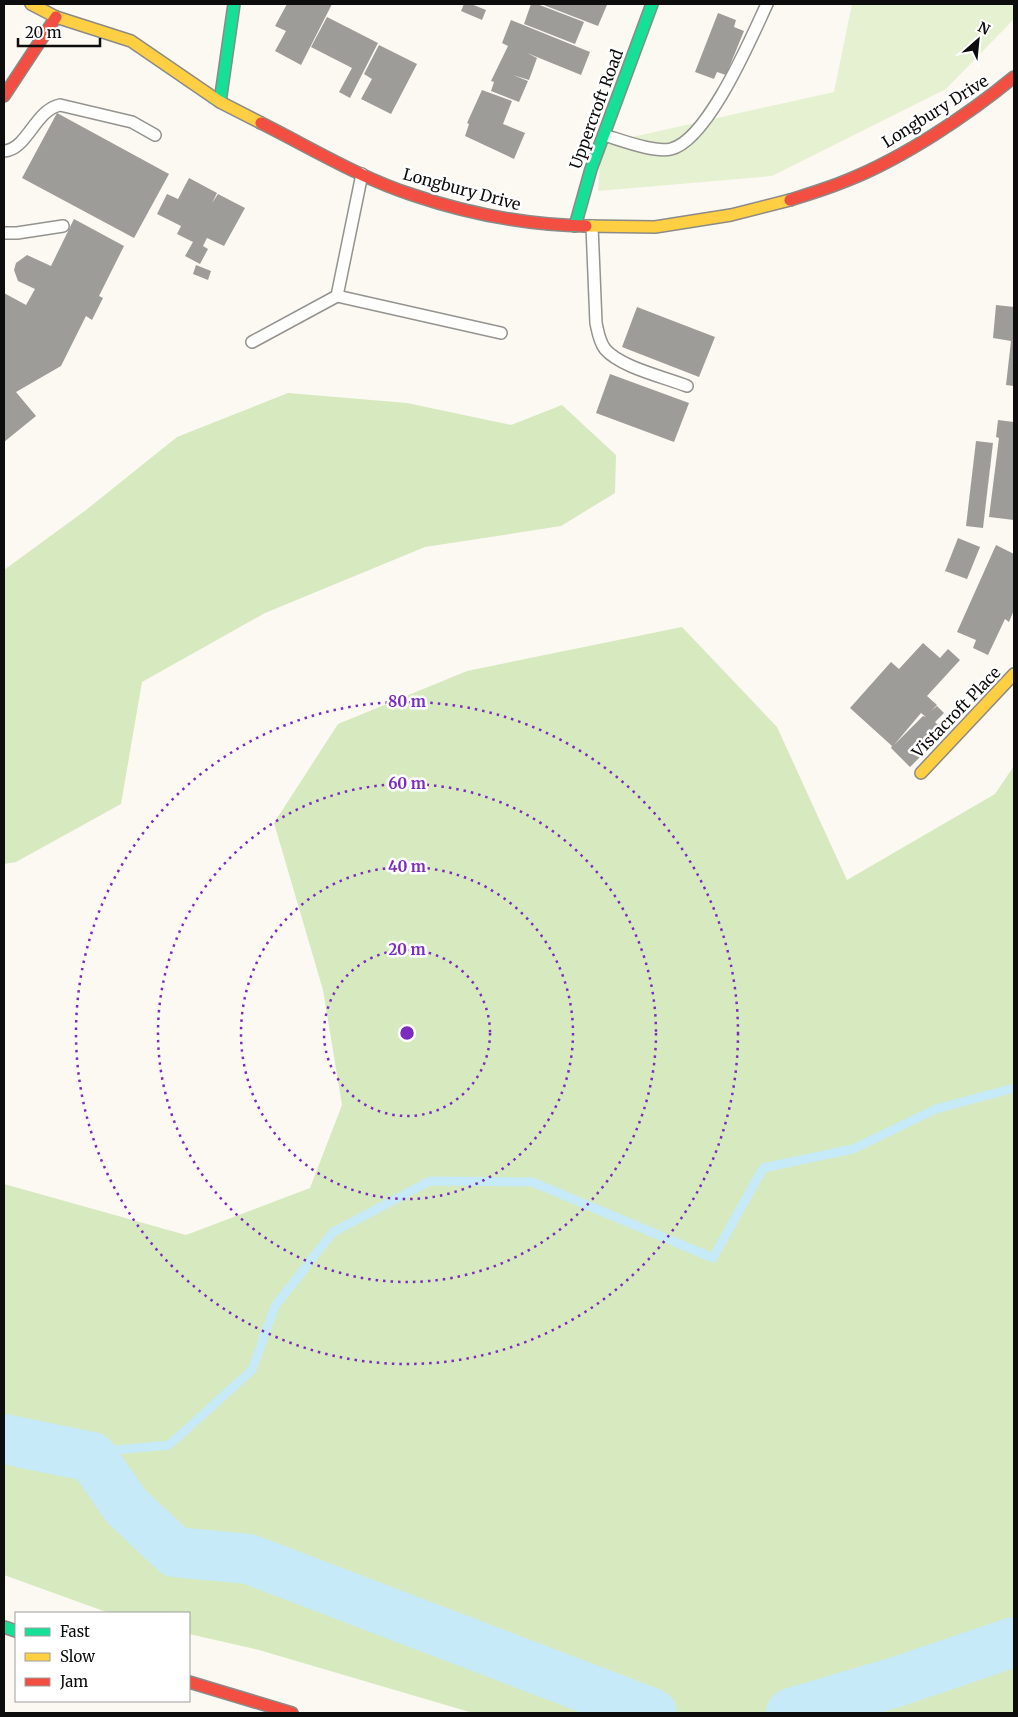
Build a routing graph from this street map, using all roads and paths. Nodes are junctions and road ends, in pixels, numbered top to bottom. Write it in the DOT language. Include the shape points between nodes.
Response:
graph roads {
  1 [pos="31,4"];
  2 [pos="234,4"];
  3 [pos="652,4"];
  4 [pos="767,4"];
  5 [pos="56,17"];
  6 [pos="1014,77"];
  7 [pos="5,91"];
  8 [pos="220,102"];
  9 [pos="155,135"];
  10 [pos="604,135"];
  11 [pos="4,151"];
  12 [pos="362,174"];
  13 [pos="63,226"];
  14 [pos="575,226"];
  15 [pos="592,226"];
  16 [pos="4,232"];
  17 [pos="337,296"];
  18 [pos="501,333"];
  19 [pos="252,342"];
  20 [pos="687,386"];
  21 [pos="1014,674"];
  22 [pos="921,773"];
  23 [pos="190,1682"];
  24 [pos="292,1713"];
  1 -- 5 [label="street, Longbury Drive"];
  2 -- 8 [label="street"];
  3 -- 10 [label="street, Uppercroft Road"];
  4 -- 10 [label="lane" via="709,115 683,144 670,150 649,148"];
  5 -- 7 [label="street"];
  5 -- 8 [label="street, Longbury Drive" via="131,41"];
  6 -- 15 [label="street, Longbury Drive" via="920,143 849,180 785,202 731,215 655,227"];
  8 -- 12 [label="street, Longbury Drive"];
  9 -- 11 [label="lane" via="132,122 60,105 52,106 17,145"];
  10 -- 14 [label="street, Uppercroft Road"];
  12 -- 14 [label="street, Longbury Drive" via="413,195 515,222"];
  12 -- 17 [label="lane"];
  13 -- 16 [label="lane"];
  14 -- 15 [label="street, Longbury Drive"];
  15 -- 20 [label="lane" via="596,323 604,348 623,361"];
  17 -- 18 [label="lane"];
  17 -- 19 [label="lane"];
  21 -- 22 [label="street, Vistacroft Place"];
  23 -- 24 [label="street"];
}
